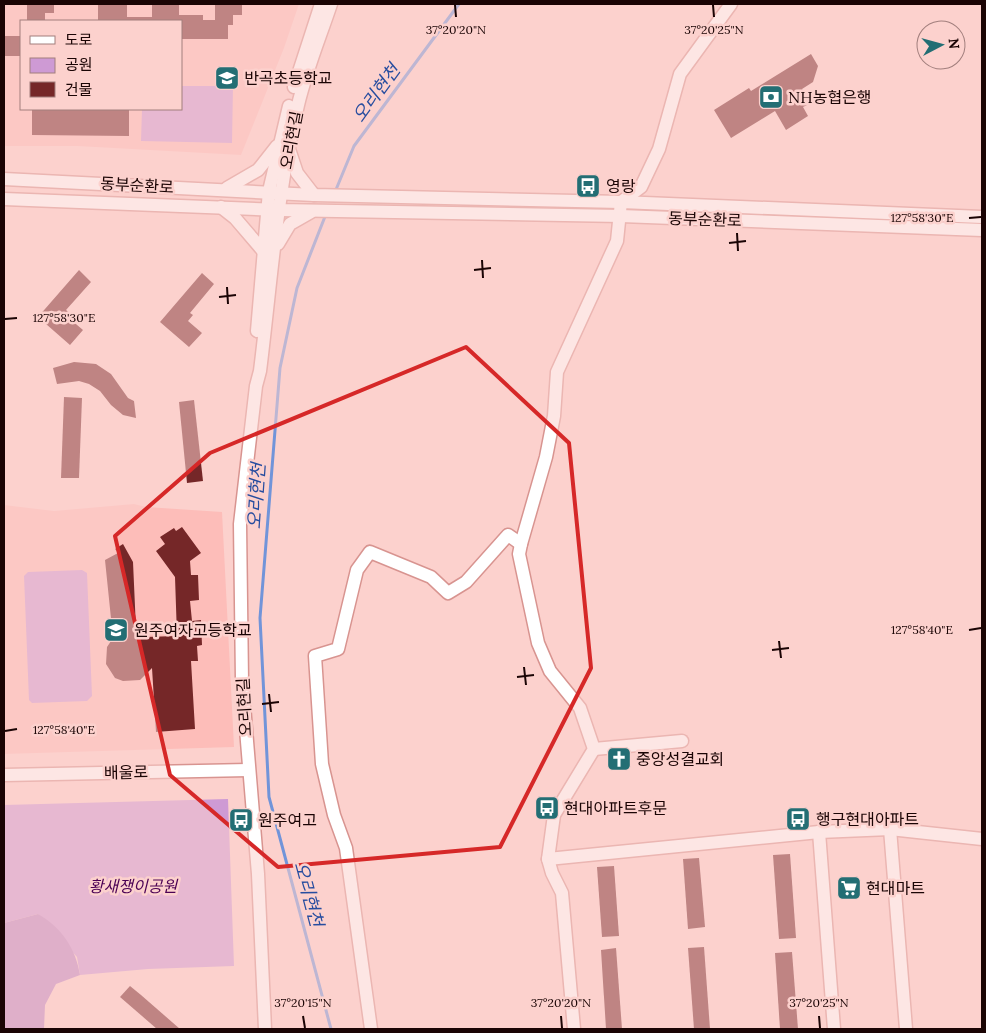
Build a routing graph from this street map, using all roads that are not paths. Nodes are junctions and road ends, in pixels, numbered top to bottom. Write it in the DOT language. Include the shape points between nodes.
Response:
graph roads {
  1 [pos="321,4"];
  2 [pos="331,4"];
  3 [pos="731,4"];
  4 [pos="285,144"];
  5 [pos="4,179"];
  6 [pos="222,190"];
  7 [pos="275,192"];
  8 [pos="314,195"];
  9 [pos="4,199"];
  10 [pos="622,202"];
  11 [pos="221,208"];
  12 [pos="273,210"];
  13 [pos="313,211"];
  14 [pos="621,216"];
  15 [pos="982,217"];
  16 [pos="982,230"];
  17 [pos="270,250"];
  18 [pos="521,544"];
  19 [pos="682,741"];
  20 [pos="594,749"];
  21 [pos="248,770"];
  22 [pos="4,775"];
  23 [pos="890,829"];
  24 [pos="820,832"];
  25 [pos="982,839"];
  26 [pos="548,858"];
  27 [pos="265,1029"];
  28 [pos="372,1029"];
  29 [pos="574,1029"];
  30 [pos="834,1029"];
  31 [pos="906,1029"];
  1 -- 4 [label="street, 오리현길" via="291,98"];
  2 -- 4 [label="street, 오리현길"];
  3 -- 10 [label="street" via="680,74 658,149 641,187"];
  4 -- 6 [label="street" via="258,170 238,184"];
  4 -- 7 [label="street, 오리현길"];
  4 -- 8 [label="street" via="292,163"];
  5 -- 6 [label="street, 동부순환로"];
  6 -- 7 [label="street, 동부순환로"];
  7 -- 8 [label="street, 동부순환로"];
  7 -- 12 [label="street, 오리현길"];
  8 -- 10 [label="street, 동부순환로"];
  9 -- 11 [label="street, 동부순환로"];
  10 -- 14 [label="street"];
  10 -- 15 [label="street, 동부순환로"];
  11 -- 12 [label="street, 동부순환로"];
  11 -- 17 [label="street"];
  12 -- 13 [label="street, 동부순환로"];
  12 -- 17 [label="street, 오리현길"];
  13 -- 14 [label="street, 동부순환로"];
  13 -- 17 [label="street" via="290,224"];
  14 -- 16 [label="street, 동부순환로"];
  14 -- 18 [label="street" via="617,241 557,372 554,416 546,457"];
  17 -- 21 [label="street, 오리현길" via="254,372 256,386 240,524 242,681"];
  18 -- 20 [label="street" via="519,554 538,643 550,671 580,708"];
  18 -- 28 [label="street" via="508,535 466,582 448,593 431,577 370,552 357,570 338,649 315,656 322,764 346,848"];
  19 -- 20 [label="street"];
  20 -- 26 [label="street" via="554,815"];
  21 -- 22 [label="street, 배울로"];
  21 -- 27 [label="street, 오리현길" via="258,874"];
  23 -- 24 [label="street"];
  23 -- 25 [label="street"];
  23 -- 31 [label="street"];
  24 -- 26 [label="street"];
  24 -- 30 [label="street"];
  26 -- 29 [label="street" via="562,892"];
}
